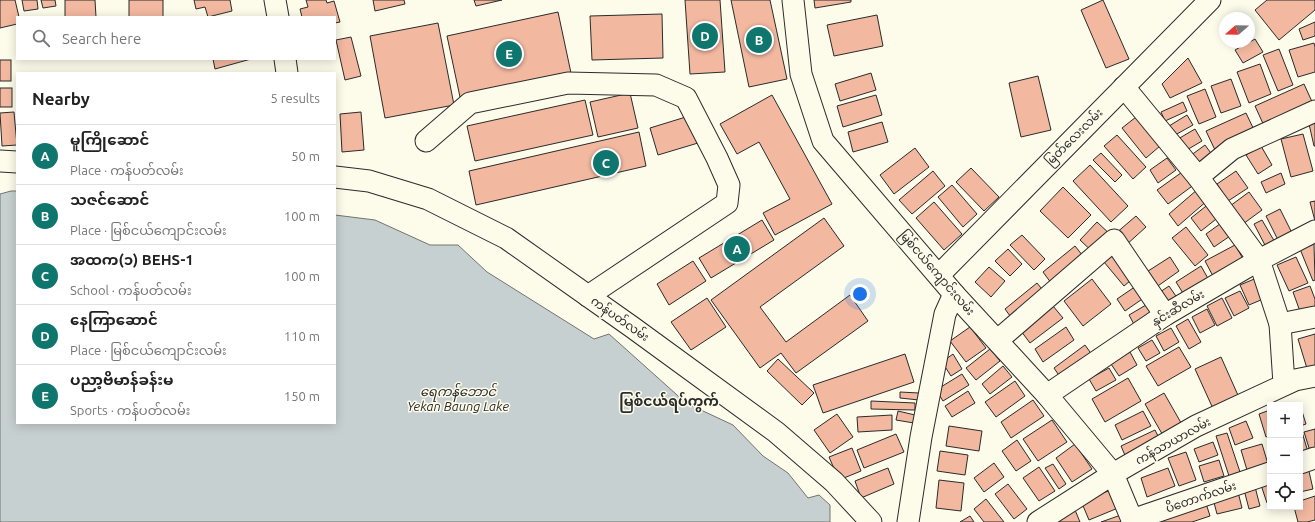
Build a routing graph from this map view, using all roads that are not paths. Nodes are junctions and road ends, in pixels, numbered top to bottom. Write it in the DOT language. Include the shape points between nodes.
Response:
graph roads {
  1 [pos="275,0"];
  2 [pos="793,0"];
  3 [pos="1210,0"];
  4 [pos="278,16"];
  5 [pos="285,60"];
  6 [pos="287,72"];
  7 [pos="1124,87"];
  8 [pos="1315,111"];
  9 [pos="426,141"];
  10 [pos="0,161"];
  11 [pos="16,162"];
  12 [pos="1198,176"];
  13 [pos="336,177"];
  14 [pos="1315,231"];
  15 [pos="1259,260"];
  16 [pos="939,275"];
  17 [pos="954,294"];
  18 [pos="588,296"];
  19 [pos="1166,316"];
  20 [pos="1315,317"];
  21 [pos="1280,324"];
  22 [pos="998,340"];
  23 [pos="1315,376"];
  24 [pos="1284,384"];
  25 [pos="1047,395"];
  26 [pos="1315,458"];
  27 [pos="1303,462"];
  28 [pos="1113,474"];
  29 [pos="1267,474"];
  30 [pos="1133,521"];
  31 [pos="871,522"];
  32 [pos="908,522"];
  33 [pos="1038,522"];
  1 -- 4 [label="street"];
  2 -- 16 [label="street, မြစ်ငယ်ကျောင်းလမ်း" via="801,74 823,141"];
  3 -- 7 [label="street, မြတ်လေးလမ်း"];
  5 -- 6 [label="street"];
  7 -- 12 [label="street"];
  7 -- 16 [label="street, မြတ်လေးလမ်း"];
  8 -- 12 [label="street" via="1232,149"];
  9 -- 18 [label="street" via="470,103 568,83 656,85 686,98 729,185 727,203"];
  10 -- 11 [label="street"];
  12 -- 15 [label="street"];
  13 -- 18 [label="street, ကန်ပတ်လမ်း" via="369,181 428,199 506,238"];
  14 -- 15 [label="street, နှင်းဆီလမ်း"];
  15 -- 19 [label="street, နှင်းဆီလမ်း"];
  15 -- 21 [label="street"];
  16 -- 17 [label="street, မြစ်ငယ်ကျောင်းလမ်း"];
  17 -- 22 [label="street, မြစ်ငယ်ကျောင်းလမ်း"];
  17 -- 32 [label="street" via="945,314"];
  18 -- 31 [label="street, ကန်ပတ်လမ်း" via="776,432 834,482"];
  19 -- 22 [label="street" via="1114,240"];
  19 -- 25 [label="street, နှင်းဆီလမ်း"];
  20 -- 21 [label="street"];
  21 -- 24 [label="street"];
  22 -- 25 [label="street, မြစ်ငယ်ကျောင်းလမ်း"];
  23 -- 24 [label="street, ကန်သာယာလမ်း"];
  24 -- 28 [label="street, ကန်သာယာလမ်း" via="1196,426"];
  25 -- 28 [label="street, မြစ်ငယ်ကျောင်းလမ်း"];
  26 -- 27 [label="street"];
  28 -- 30 [label="street, မြစ်ငယ်ကျောင်းလမ်း"];
  28 -- 33 [label="street, ကန်သာယာလမ်း"];
  29 -- 30 [label="street, ပိတောက်လမ်း"];
}
